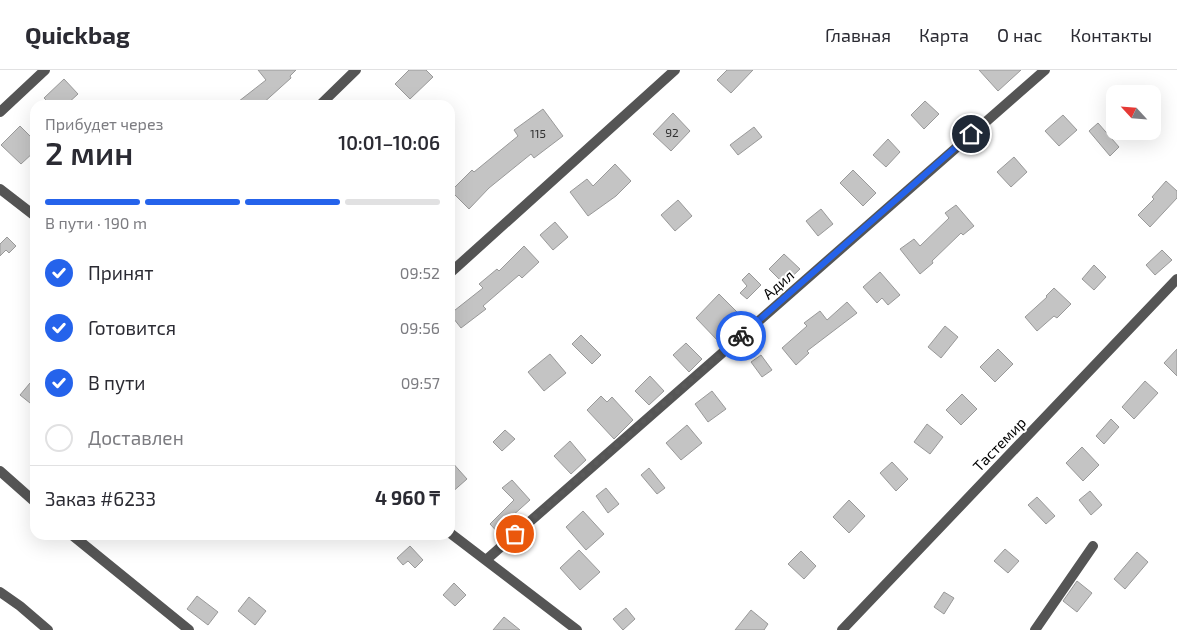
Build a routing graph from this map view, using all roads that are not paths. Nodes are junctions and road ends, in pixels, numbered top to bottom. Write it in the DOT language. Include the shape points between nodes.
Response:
graph roads {
  1 [pos="46,70"];
  2 [pos="356,70"];
  3 [pos="675,70"];
  4 [pos="1045,70"];
  5 [pos="325,100"];
  6 [pos="0,112"];
  7 [pos="0,189"];
  8 [pos="30,212"];
  9 [pos="455,268"];
  10 [pos="1177,279"];
  11 [pos="0,471"];
  12 [pos="30,498"];
  13 [pos="455,537"];
  14 [pos="78,540"];
  15 [pos="1093,546"];
  16 [pos="486,560"];
  17 [pos="0,592"];
  18 [pos="48,630"];
  19 [pos="189,630"];
  20 [pos="577,630"];
  21 [pos="842,630"];
  22 [pos="1035,630"];
  1 -- 6 [label="street"];
  2 -- 5 [label="street"];
  3 -- 9 [label="street"];
  4 -- 16 [label="street, Адил"];
  7 -- 8 [label="street"];
  10 -- 21 [label="street, Тастемир"];
  11 -- 12 [label="street"];
  13 -- 16 [label="street"];
  14 -- 19 [label="street"];
  15 -- 22 [label="street"];
  16 -- 20 [label="street"];
  17 -- 18 [label="street"];
}
